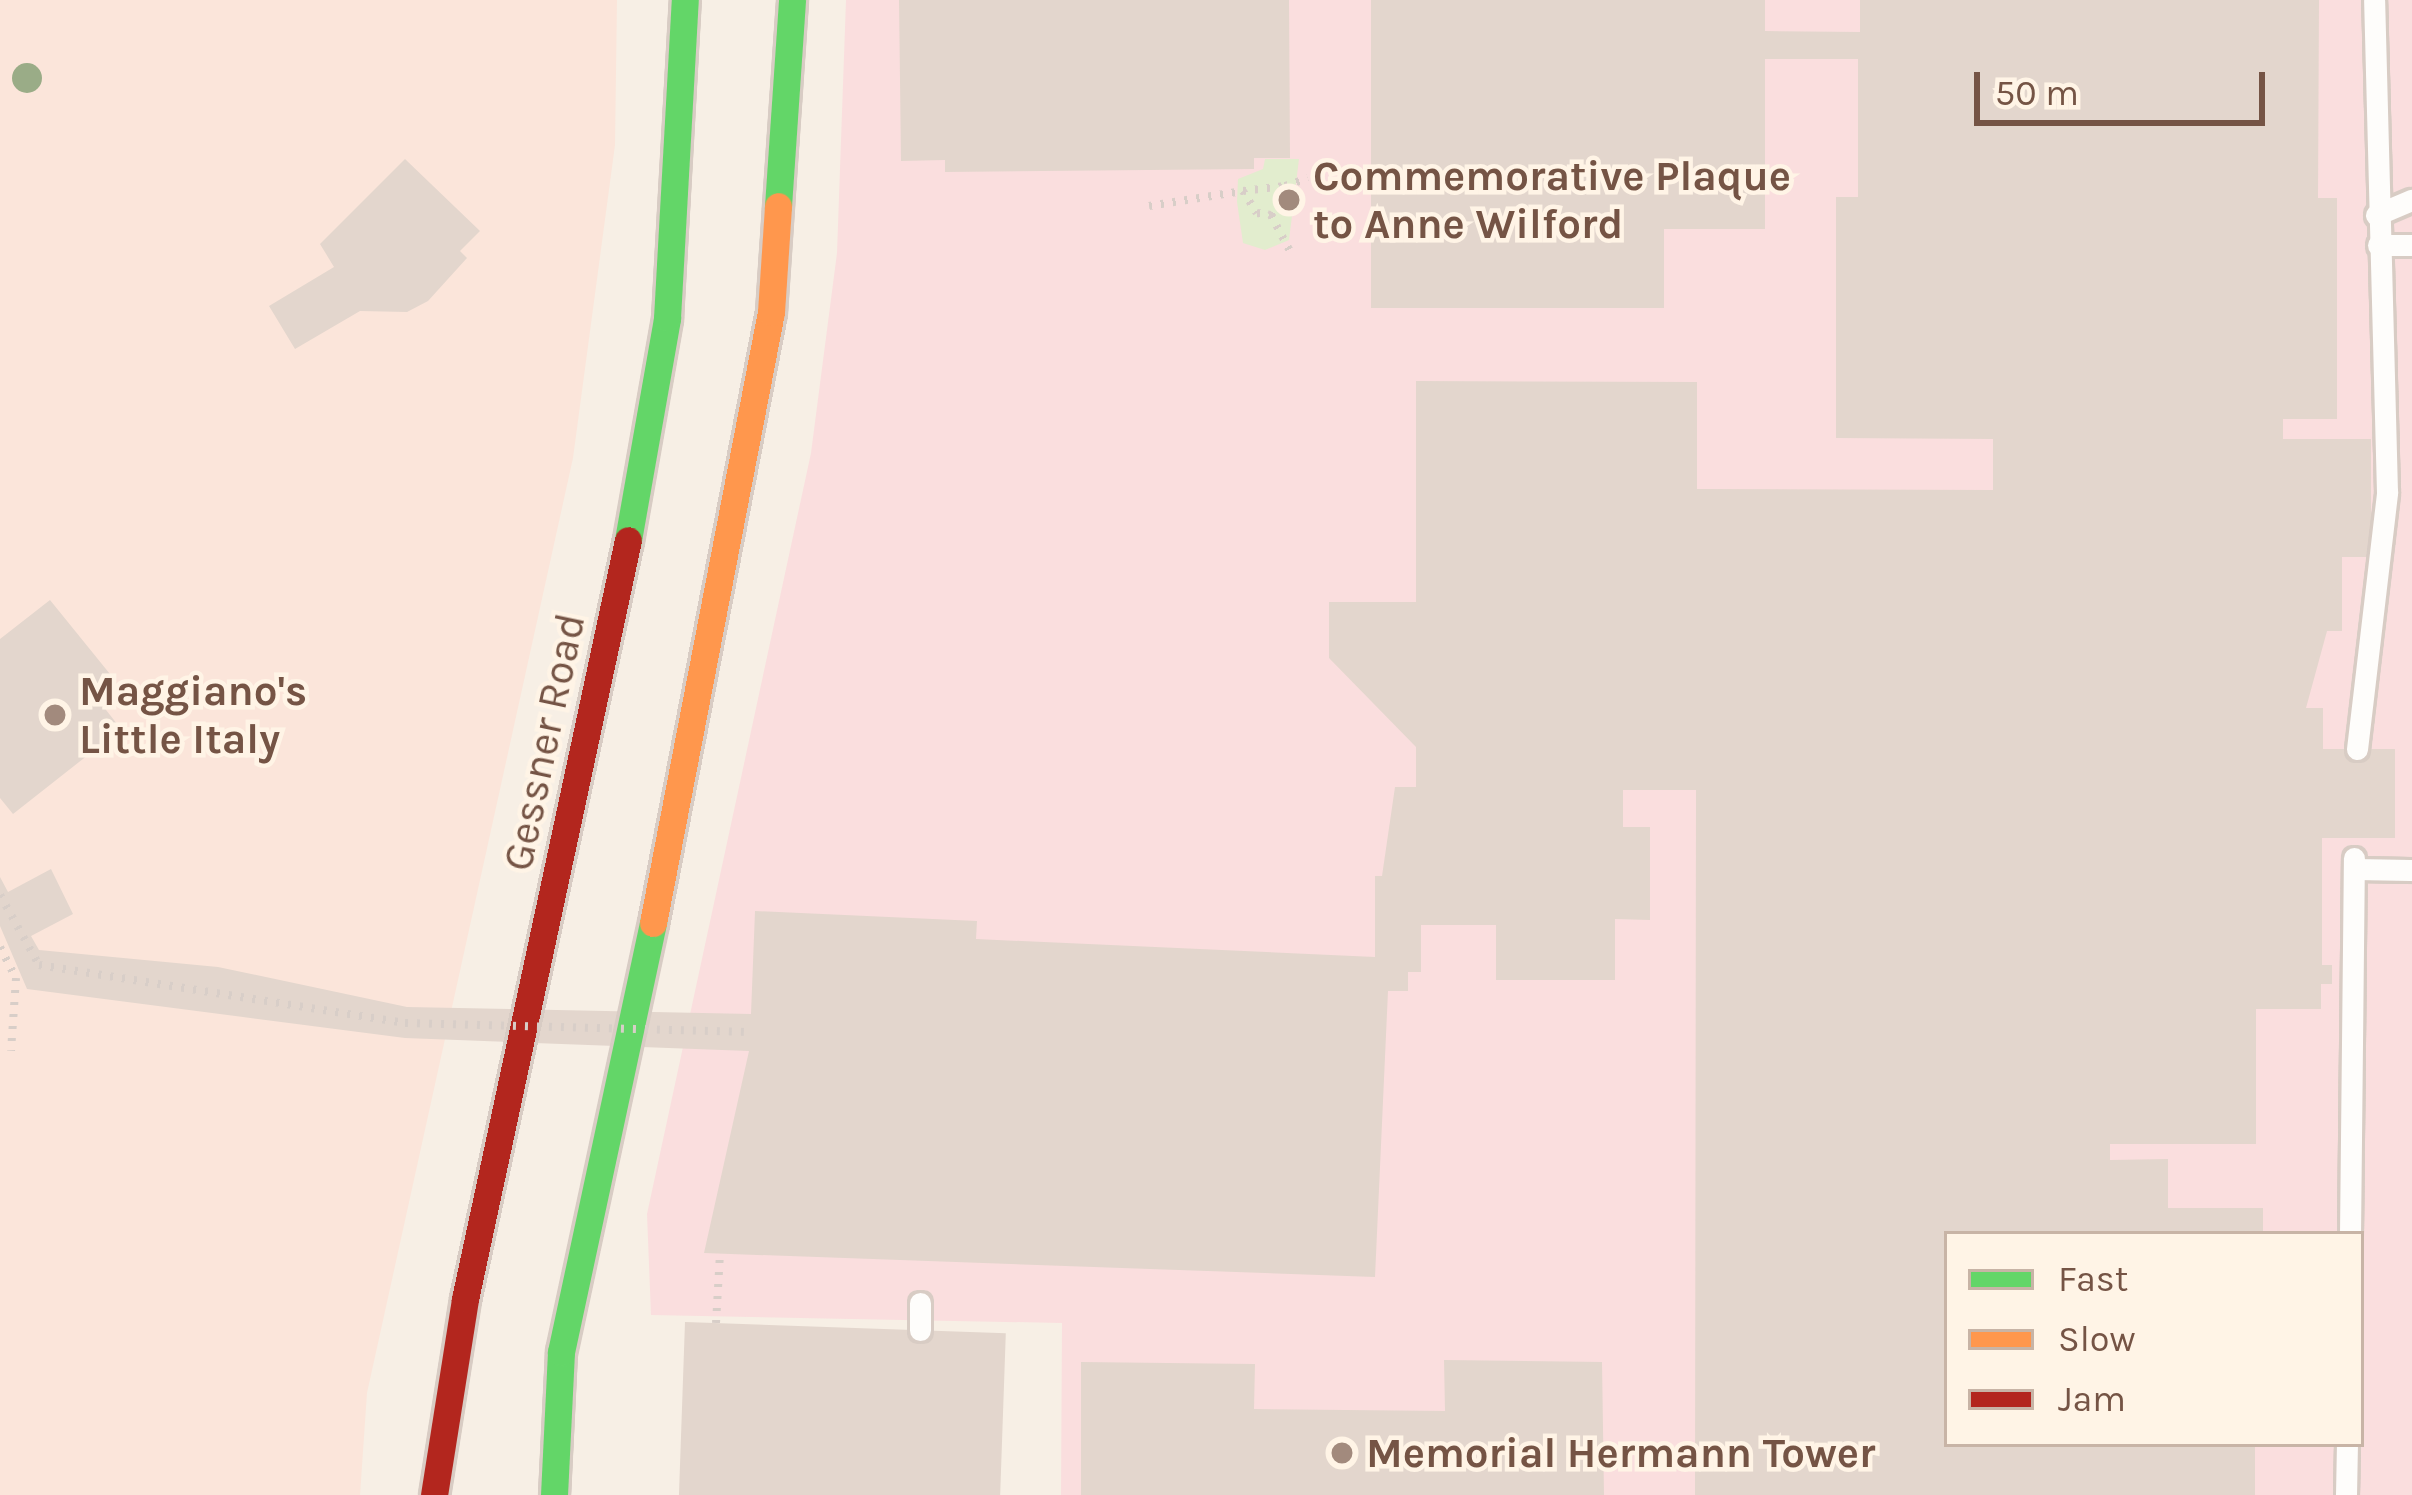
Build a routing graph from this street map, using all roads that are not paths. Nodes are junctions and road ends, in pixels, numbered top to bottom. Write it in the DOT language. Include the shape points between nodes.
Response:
graph roads {
  1 [pos="685,0"];
  2 [pos="792,0"];
  3 [pos="2374,0"];
  4 [pos="2412,200"];
  5 [pos="2376,215"];
  6 [pos="2412,244"];
  7 [pos="2378,245"];
  8 [pos="2356,749"];
  9 [pos="2412,870"];
  10 [pos="2350,1231"];
  11 [pos="920,1303"];
  12 [pos="920,1330"];
  13 [pos="2347,1447"];
  14 [pos="434,1495"];
  15 [pos="554,1495"];
  16 [pos="2346,1495"];
  1 -- 14 [label="main road, Gessner Road" via="667,318 645,450 465,1299"];
  2 -- 15 [label="main road" via="771,312 708,663 561,1352"];
  3 -- 5 [label="lane"];
  4 -- 5 [label="lane"];
  5 -- 7 [label="lane"];
  6 -- 7 [label="lane"];
  7 -- 8 [label="lane" via="2387,492"];
  9 -- 10 [label="lane" via="2354,864"];
  11 -- 12 [label="lane"];
  13 -- 16 [label="lane"];
}
